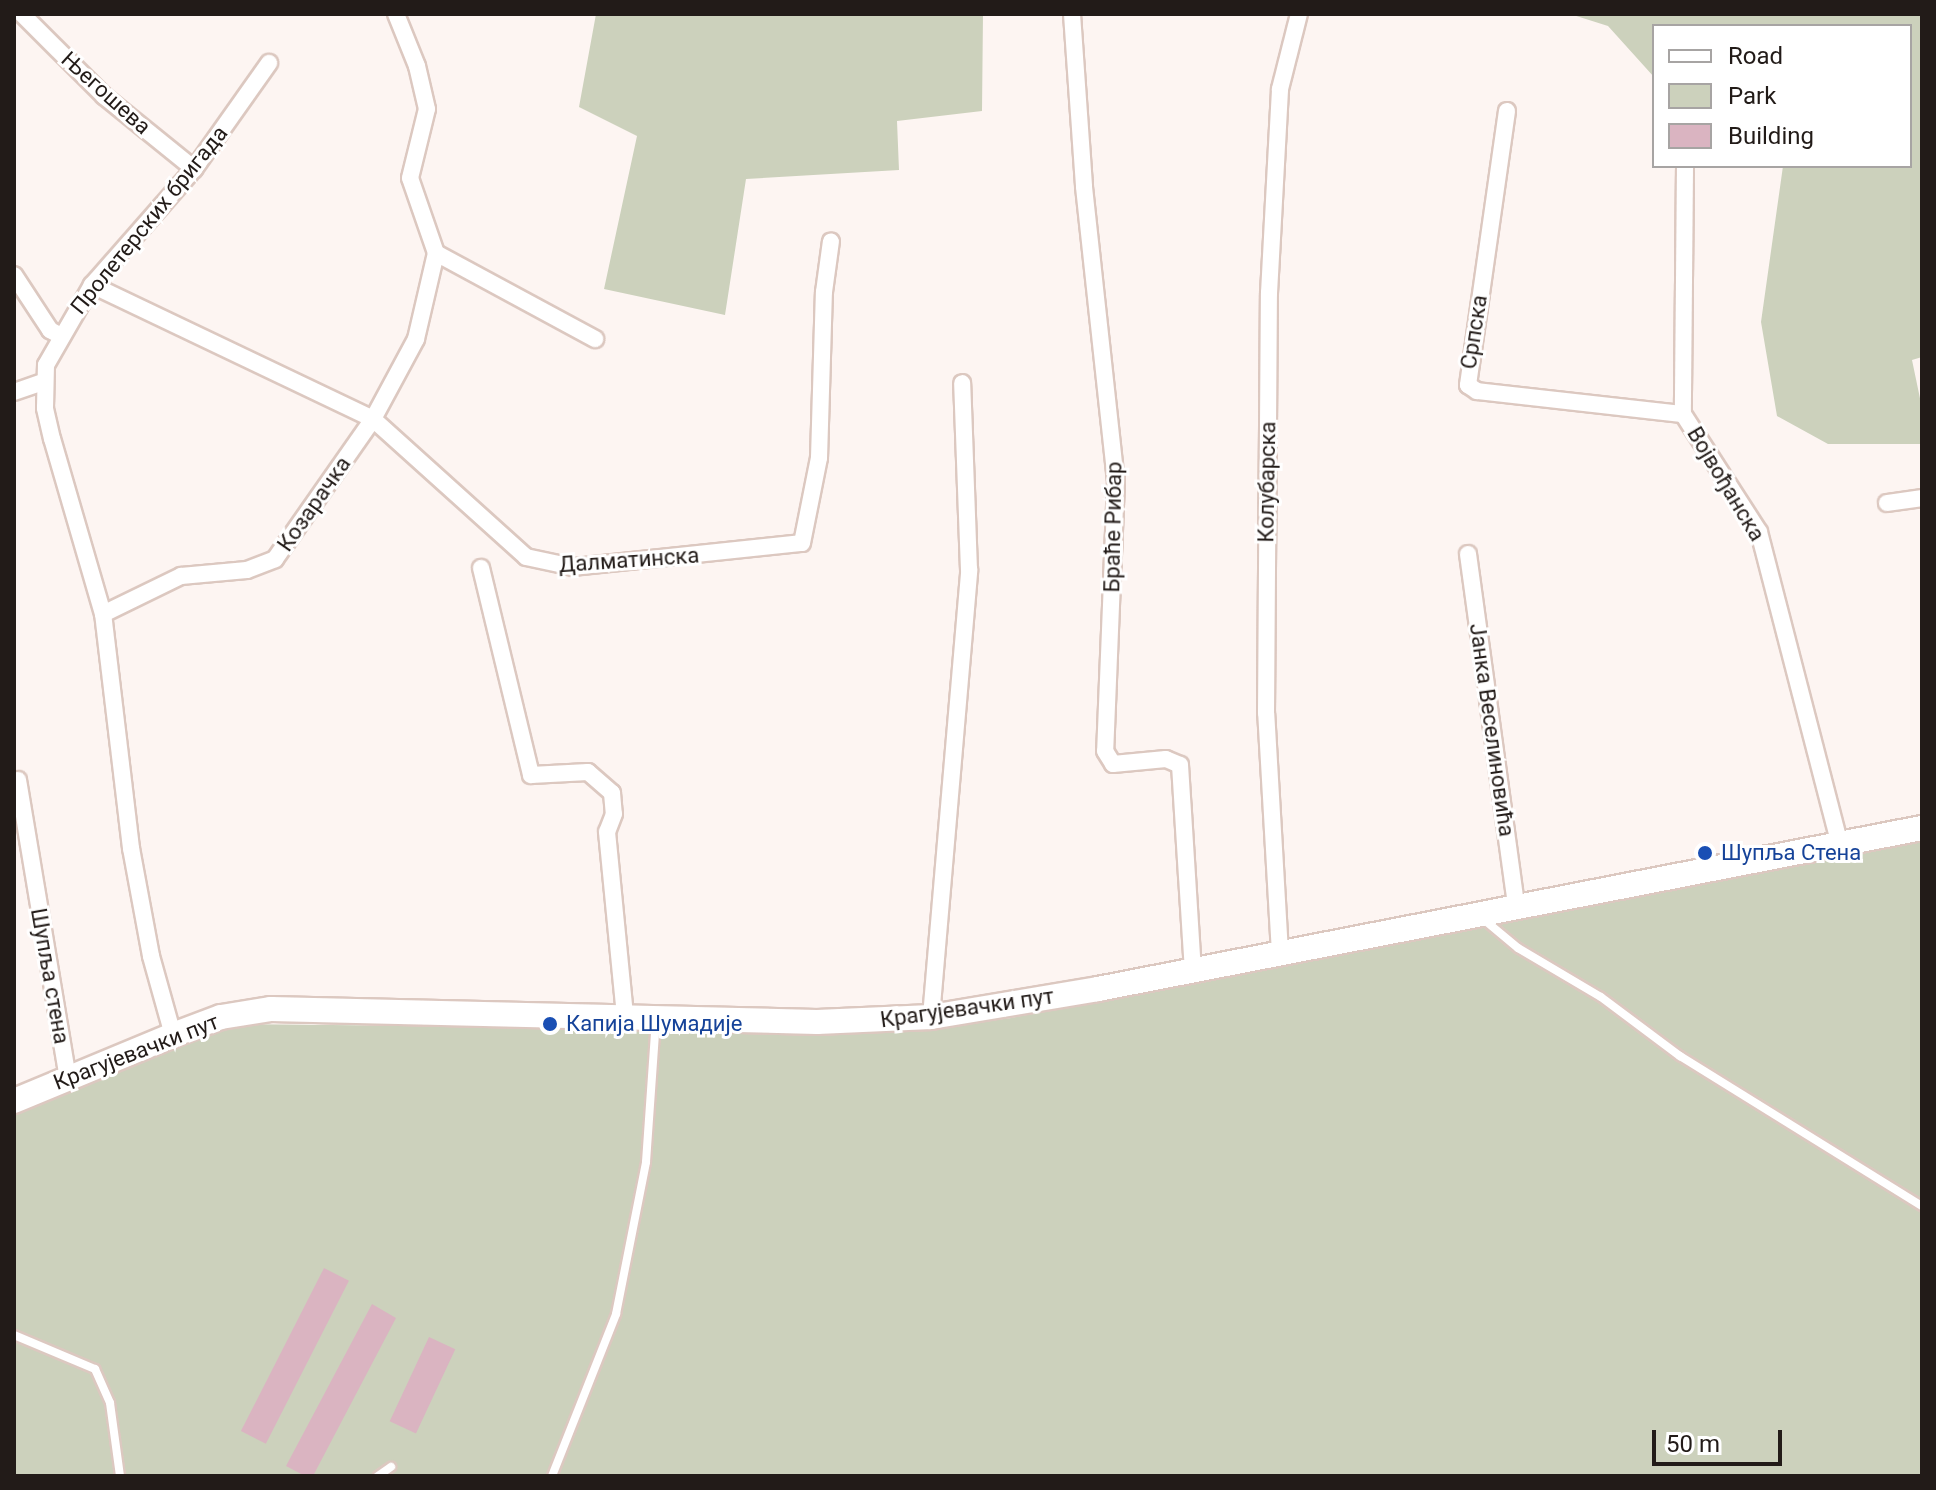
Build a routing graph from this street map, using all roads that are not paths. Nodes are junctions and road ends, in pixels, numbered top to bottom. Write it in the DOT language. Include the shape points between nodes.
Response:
graph roads {
  1 [pos="22,14"];
  2 [pos="396,14"];
  3 [pos="1072,14"];
  4 [pos="1299,14"];
  5 [pos="269,63"];
  6 [pos="1507,111"];
  7 [pos="1685,168"];
  8 [pos="194,169"];
  9 [pos="831,241"];
  10 [pos="436,253"];
  11 [pos="14,275"];
  12 [pos="92,285"];
  13 [pos="61,336"];
  14 [pos="595,339"];
  15 [pos="43,382"];
  16 [pos="962,383"];
  17 [pos="14,392"];
  18 [pos="1683,414"];
  19 [pos="373,419"];
  20 [pos="1922,498"];
  21 [pos="1887,503"];
  22 [pos="1468,554"];
  23 [pos="481,568"];
  24 [pos="103,614"];
  25 [pos="18,780"];
  26 [pos="1922,828"];
  27 [pos="1839,842"];
  28 [pos="1516,906"];
  29 [pos="1478,914"];
  30 [pos="1280,953"];
  31 [pos="1193,971"];
  32 [pos="625,1017"];
  33 [pos="931,1017"];
  34 [pos="656,1018"];
  35 [pos="173,1035"];
  36 [pos="68,1078"];
  37 [pos="14,1101"];
  38 [pos="1922,1206"];
  39 [pos="14,1335"];
  40 [pos="391,1467"];
  41 [pos="120,1476"];
  42 [pos="378,1476"];
  43 [pos="552,1476"];
  1 -- 8 [label="street, Његошева" via="104,96"];
  2 -- 10 [label="street" via="426,95 410,178"];
  3 -- 31 [label="street, Браће Рибар" via="1084,187 1116,481 1105,751 1113,764 1166,759 1180,765"];
  4 -- 30 [label="street, Колубарска" via="1279,104 1269,293 1266,713"];
  5 -- 8 [label="street, Пролетерских бригада"];
  6 -- 18 [label="street, Српска" via="1468,385 1477,391"];
  7 -- 18 [label="street, Војвођанска"];
  8 -- 12 [label="street, Пролетерских бригада"];
  9 -- 19 [label="street, Далматинска" via="824,292 819,458 806,535 798,546 546,566 516,549"];
  10 -- 14 [label="street"];
  10 -- 19 [label="street, Козарачка" via="416,339"];
  11 -- 13 [label="street" via="50,330"];
  12 -- 13 [label="street, Пролетерских бригада"];
  12 -- 19 [label="street, Далматинска"];
  13 -- 15 [label="street, Пролетерских бригада"];
  15 -- 17 [label="street"];
  15 -- 24 [label="street" via="68,506"];
  16 -- 33 [label="street" via="969,570"];
  18 -- 27 [label="street, Војвођанска" via="1759,532"];
  19 -- 24 [label="street, Козарачка" via="275,559 247,570 181,576"];
  20 -- 21 [label="street"];
  22 -- 28 [label="street, Јанка Веселиновића"];
  23 -- 32 [label="street" via="531,775 588,772 612,793 614,814 607,832"];
  24 -- 35 [label="street" via="131,848 151,956"];
  25 -- 36 [label="street, Шупља стена"];
  26 -- 27 [label="main road, Крагујевачки пут"];
  27 -- 28 [label="main road, Крагујевачки пут"];
  28 -- 29 [label="main road, Крагујевачки пут"];
  29 -- 30 [label="main road, Крагујевачки пут"];
  29 -- 38 [label="lane" via="1518,948 1601,997 1680,1056"];
  30 -- 31 [label="main road, Крагујевачки пут"];
  31 -- 33 [label="main road, Крагујевачки пут"];
  32 -- 34 [label="main road, Крагујевачки пут"];
  32 -- 35 [label="main road, Крагујевачки пут" via="307,1007 221,1017"];
  33 -- 34 [label="main road, Крагујевачки пут" via="817,1022"];
  34 -- 43 [label="lane" via="646,1162 616,1314"];
  35 -- 36 [label="main road, Крагујевачки пут"];
  36 -- 37 [label="main road, Крагујевачки пут"];
  39 -- 41 [label="lane" via="95,1369 110,1403"];
  40 -- 42 [label="lane"];
}
